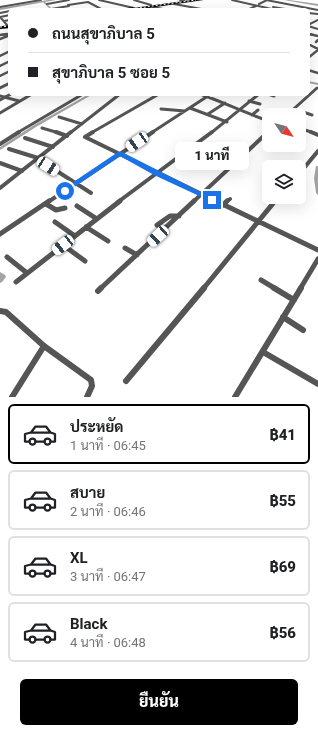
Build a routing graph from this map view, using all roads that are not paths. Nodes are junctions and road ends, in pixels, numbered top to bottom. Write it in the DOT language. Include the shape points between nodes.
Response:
graph roads {
  1 [pos="13,0"];
  2 [pos="40,0"];
  3 [pos="69,0"];
  4 [pos="78,0"];
  5 [pos="99,0"];
  6 [pos="134,0"];
  7 [pos="180,0"];
  8 [pos="189,0"];
  9 [pos="202,0"];
  10 [pos="234,0"];
  11 [pos="254,0"];
  12 [pos="267,0"];
  13 [pos="33,1"];
  14 [pos="184,1"];
  15 [pos="228,2"];
  16 [pos="66,3"];
  17 [pos="304,3"];
  18 [pos="18,4"];
  19 [pos="47,4"];
  20 [pos="174,4"];
  21 [pos="245,4"];
  22 [pos="152,6"];
  23 [pos="256,6"];
  24 [pos="299,6"];
  25 [pos="318,6"];
  26 [pos="0,7"];
  27 [pos="51,7"];
  28 [pos="304,7"];
  29 [pos="99,8"];
  30 [pos="134,8"];
  31 [pos="143,8"];
  32 [pos="160,8"];
  33 [pos="196,8"];
  34 [pos="253,8"];
  35 [pos="266,8"];
  36 [pos="280,8"];
  37 [pos="308,8"];
  38 [pos="310,8"];
  39 [pos="313,9"];
  40 [pos="318,10"];
  41 [pos="310,11"];
  42 [pos="0,17"];
  43 [pos="8,20"];
  44 [pos="4,21"];
  45 [pos="8,24"];
  46 [pos="318,50"];
  47 [pos="310,56"];
  48 [pos="316,88"];
  49 [pos="310,93"];
  50 [pos="0,96"];
  51 [pos="8,96"];
  52 [pos="28,96"];
  53 [pos="80,96"];
  54 [pos="117,96"];
  55 [pos="156,96"];
  56 [pos="208,96"];
  57 [pos="211,96"];
  58 [pos="256,96"];
  59 [pos="307,96"];
  60 [pos="5,98"];
  61 [pos="0,100"];
  62 [pos="19,101"];
  63 [pos="249,101"];
  64 [pos="225,103"];
  65 [pos="260,104"];
  66 [pos="162,108"];
  67 [pos="190,108"];
  68 [pos="295,108"];
  69 [pos="237,110"];
  70 [pos="258,110"];
  71 [pos="185,111"];
  72 [pos="0,113"];
  73 [pos="306,113"];
  74 [pos="208,114"];
  75 [pos="252,115"];
  76 [pos="312,115"];
  77 [pos="59,117"];
  78 [pos="262,119"];
  79 [pos="227,122"];
  80 [pos="82,124"];
  81 [pos="42,128"];
  82 [pos="306,131"];
  83 [pos="318,135"];
  84 [pos="67,136"];
  85 [pos="25,138"];
  86 [pos="262,139"];
  87 [pos="0,144"];
  88 [pos="53,147"];
  89 [pos="9,149"];
  90 [pos="317,152"];
  91 [pos="120,153"];
  92 [pos="38,158"];
  93 [pos="0,163"];
  94 [pos="306,165"];
  95 [pos="48,166"];
  96 [pos="22,171"];
  97 [pos="156,173"];
  98 [pos="75,183"];
  99 [pos="2,184"];
  100 [pos="0,188"];
  101 [pos="91,193"];
  102 [pos="202,195"];
  103 [pos="230,199"];
  104 [pos="46,204"];
  105 [pos="273,204"];
  106 [pos="223,205"];
  107 [pos="77,206"];
  108 [pos="65,208"];
  109 [pos="179,216"];
  110 [pos="97,219"];
  111 [pos="54,222"];
  112 [pos="258,222"];
  113 [pos="157,225"];
  114 [pos="86,227"];
  115 [pos="0,234"];
  116 [pos="75,236"];
  117 [pos="108,241"];
  118 [pos="63,245"];
  119 [pos="125,248"];
  120 [pos="318,250"];
  121 [pos="137,255"];
  122 [pos="7,257"];
  123 [pos="318,259"];
  124 [pos="85,261"];
  125 [pos="27,273"];
  126 [pos="261,280"];
  127 [pos="16,282"];
  128 [pos="98,291"];
  129 [pos="294,300"];
  130 [pos="0,311"];
  131 [pos="283,317"];
  132 [pos="303,330"];
  133 [pos="44,346"];
  134 [pos="263,352"];
  135 [pos="126,381"];
  136 [pos="318,384"];
  137 [pos="12,397"];
  138 [pos="87,397"];
  139 [pos="235,397"];
  1 -- 18 [label="street"];
  2 -- 13 [label="street"];
  3 -- 16 [label="street"];
  4 -- 16 [label="street"];
  5 -- 30 [label="street"];
  6 -- 22 [label="street"];
  7 -- 14 [label="street"];
  8 -- 14 [label="main road"];
  9 -- 20 [label="main road"];
  10 -- 15 [label="street"];
  10 -- 21 [label="street"];
  11 -- 21 [label="street"];
  12 -- 24 [label="street"];
  12 -- 36 [label="street" via="259,4"];
  13 -- 18 [label="street"];
  14 -- 22 [label="main road"];
  16 -- 19 [label="street"];
  16 -- 27 [label="street"];
  16 -- 29 [label="street" via="88,2"];
  17 -- 24 [label="street"];
  18 -- 26 [label="street"];
  20 -- 22 [label="main road"];
  20 -- 33 [label="street"];
  21 -- 23 [label="street"];
  22 -- 30 [label="main road"];
  22 -- 31 [label="main road"];
  22 -- 32 [label="street"];
  23 -- 34 [label="street"];
  23 -- 35 [label="street"];
  24 -- 28 [label="street"];
  25 -- 39 [label="street"];
  28 -- 37 [label="street"];
  38 -- 39 [label="street"];
  39 -- 40 [label="street"];
  39 -- 41 [label="street"];
  42 -- 44 [label="street"];
  43 -- 44 [label="street"];
  44 -- 45 [label="street"];
  46 -- 47 [label="street"];
  48 -- 49 [label="street"];
  50 -- 60 [label="street"];
  51 -- 60 [label="street"];
  52 -- 62 [label="street"];
  53 -- 87 [label="street"];
  54 -- 80 [label="street"];
  55 -- 91 [label="street" via="85,137"];
  56 -- 67 [label="street"];
  57 -- 64 [label="street"];
  58 -- 63 [label="street"];
  59 -- 68 [label="street"];
  60 -- 61 [label="street"];
  60 -- 62 [label="street"];
  62 -- 72 [label="street"];
  63 -- 65 [label="street"];
  63 -- 69 [label="street"];
  64 -- 69 [label="street"];
  64 -- 74 [label="street"];
  66 -- 71 [label="street" via="170,112"];
  67 -- 71 [label="street"];
  67 -- 74 [label="street"];
  69 -- 75 [label="street"];
  69 -- 79 [label="street"];
  70 -- 75 [label="street"];
  71 -- 91 [label="street"];
  73 -- 76 [label="street"];
  74 -- 79 [label="street"];
  75 -- 78 [label="street"];
  77 -- 80 [label="street"];
  79 -- 97 [label="street"];
  80 -- 84 [label="street"];
  81 -- 84 [label="street"];
  82 -- 83 [label="street"];
  84 -- 88 [label="street"];
  85 -- 88 [label="street"];
  86 -- 102 [label="street"];
  88 -- 92 [label="street"];
  89 -- 92 [label="street"];
  90 -- 94 [label="street"];
  91 -- 97 [label="street"];
  91 -- 98 [label="street"];
  92 -- 96 [label="street"];
  93 -- 96 [label="street"];
  95 -- 98 [label="street"];
  96 -- 99 [label="street"];
  97 -- 102 [label="street"];
  97 -- 110 [label="street"];
  98 -- 101 [label="street"];
  98 -- 104 [label="street"];
  99 -- 100 [label="street"];
  102 -- 106 [label="street"];
  102 -- 109 [label="street"];
  103 -- 106 [label="street"];
  104 -- 108 [label="street" via="56,210"];
  104 -- 115 [label="street"];
  105 -- 112 [label="street"];
  106 -- 112 [label="street"];
  107 -- 110 [label="street"];
  109 -- 113 [label="street" via="170,216"];
  109 -- 121 [label="street"];
  110 -- 114 [label="street"];
  111 -- 116 [label="street"];
  112 -- 120 [label="street"];
  112 -- 135 [label="street"];
  114 -- 116 [label="street"];
  114 -- 117 [label="street"];
  116 -- 118 [label="street"];
  118 -- 124 [label="street"];
  118 -- 125 [label="street"];
  119 -- 121 [label="street"];
  121 -- 128 [label="street"];
  122 -- 125 [label="street"];
  123 -- 129 [label="street"];
  125 -- 127 [label="street"];
  126 -- 129 [label="street"];
  129 -- 131 [label="street"];
  130 -- 133 [label="street" via="6,312"];
  131 -- 132 [label="street"];
  131 -- 134 [label="street"];
  133 -- 137 [label="street"];
  133 -- 138 [label="street" via="91,380 92,386"];
  134 -- 136 [label="street"];
  134 -- 139 [label="street"];
}
